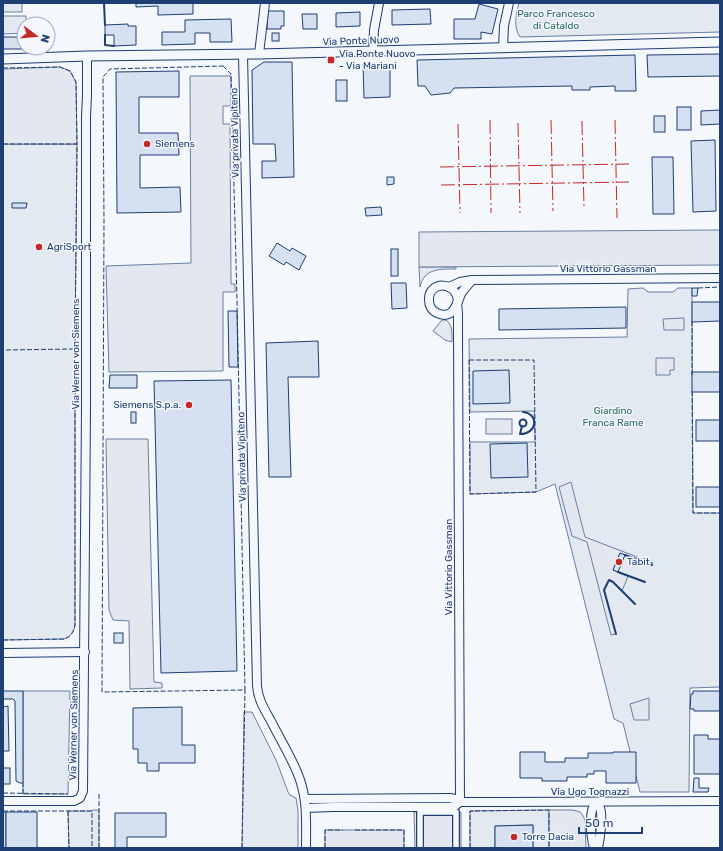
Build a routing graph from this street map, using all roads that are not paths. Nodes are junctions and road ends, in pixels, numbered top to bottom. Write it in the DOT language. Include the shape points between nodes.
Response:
graph roads {
  1 [pos="265,3"];
  2 [pos="379,3"];
  3 [pos="509,3"];
  4 [pos="720,42"];
  5 [pos="503,48"];
  6 [pos="373,52"];
  7 [pos="243,54"];
  8 [pos="259,54"];
  9 [pos="87,56"];
  10 [pos="3,59"];
  11 [pos="720,278"];
  12 [pos="472,280"];
  13 [pos="449,287"];
  14 [pos="458,302"];
  15 [pos="446,314"];
  16 [pos="458,332"];
  17 [pos="85,652"];
  18 [pos="3,653"];
  19 [pos="305,798"];
  20 [pos="720,800"];
  21 [pos="3,801"];
  22 [pos="460,802"];
  23 [pos="596,802"];
  24 [pos="306,808"];
  25 [pos="306,848"];
  26 [pos="420,848"];
  27 [pos="456,848"];
  28 [pos="594,848"];
  29 [pos="598,848"];
  1 -- 8 [label="street"];
  2 -- 6 [label="street"];
  3 -- 5 [label="street"];
  4 -- 5 [label="street, Via Ponte Nuovo"];
  5 -- 6 [label="street, Via Ponte Nuovo"];
  6 -- 8 [label="street, Via Ponte Nuovo"];
  7 -- 8 [label="street, Via Ponte Nuovo"];
  7 -- 9 [label="street, Via Ponte Nuovo"];
  7 -- 19 [label="street, Via privata Vipiteno" via="257,693 290,755"];
  9 -- 10 [label="street, Via Ponte Nuovo"];
  9 -- 17 [label="street, Via Werner von Siemens"];
  11 -- 12 [label="street, Via Vittorio Gassman"];
  12 -- 13 [label="street, Via Vittorio Gassman"];
  12 -- 14 [label="street" via="463,290"];
  13 -- 14 [label="street, Via Vittorio Gassman" via="456,293"];
  13 -- 15 [label="street, Via Vittorio Gassman" via="436,288 429,300 434,311"];
  14 -- 15 [label="street" via="453,311"];
  14 -- 16 [label="street, Via Vittorio Gassman"];
  15 -- 16 [label="street, Via Vittorio Gassman" via="452,319"];
  16 -- 22 [label="street, Via Vittorio Gassman"];
  17 -- 18 [label="street"];
  17 -- 21 [label="street, Via Werner von Siemens" via="83,788 80,798 72,801"];
  19 -- 22 [label="street, Via Ugo Tognazzi" via="450,798"];
  19 -- 24 [label="street, Via privata Vipiteno"];
  20 -- 23 [label="street, Via Ugo Tognazzi"];
  22 -- 23 [label="street, Via Ugo Tognazzi"];
  22 -- 24 [label="street, Via Ugo Tognazzi" via="450,807"];
  23 -- 28 [label="street" via="591,815"];
  23 -- 29 [label="street" via="601,811"];
  24 -- 25 [label="street, Via privata Vipiteno"];
  26 -- 27 [label="street" via="420,812 456,812"];
}
